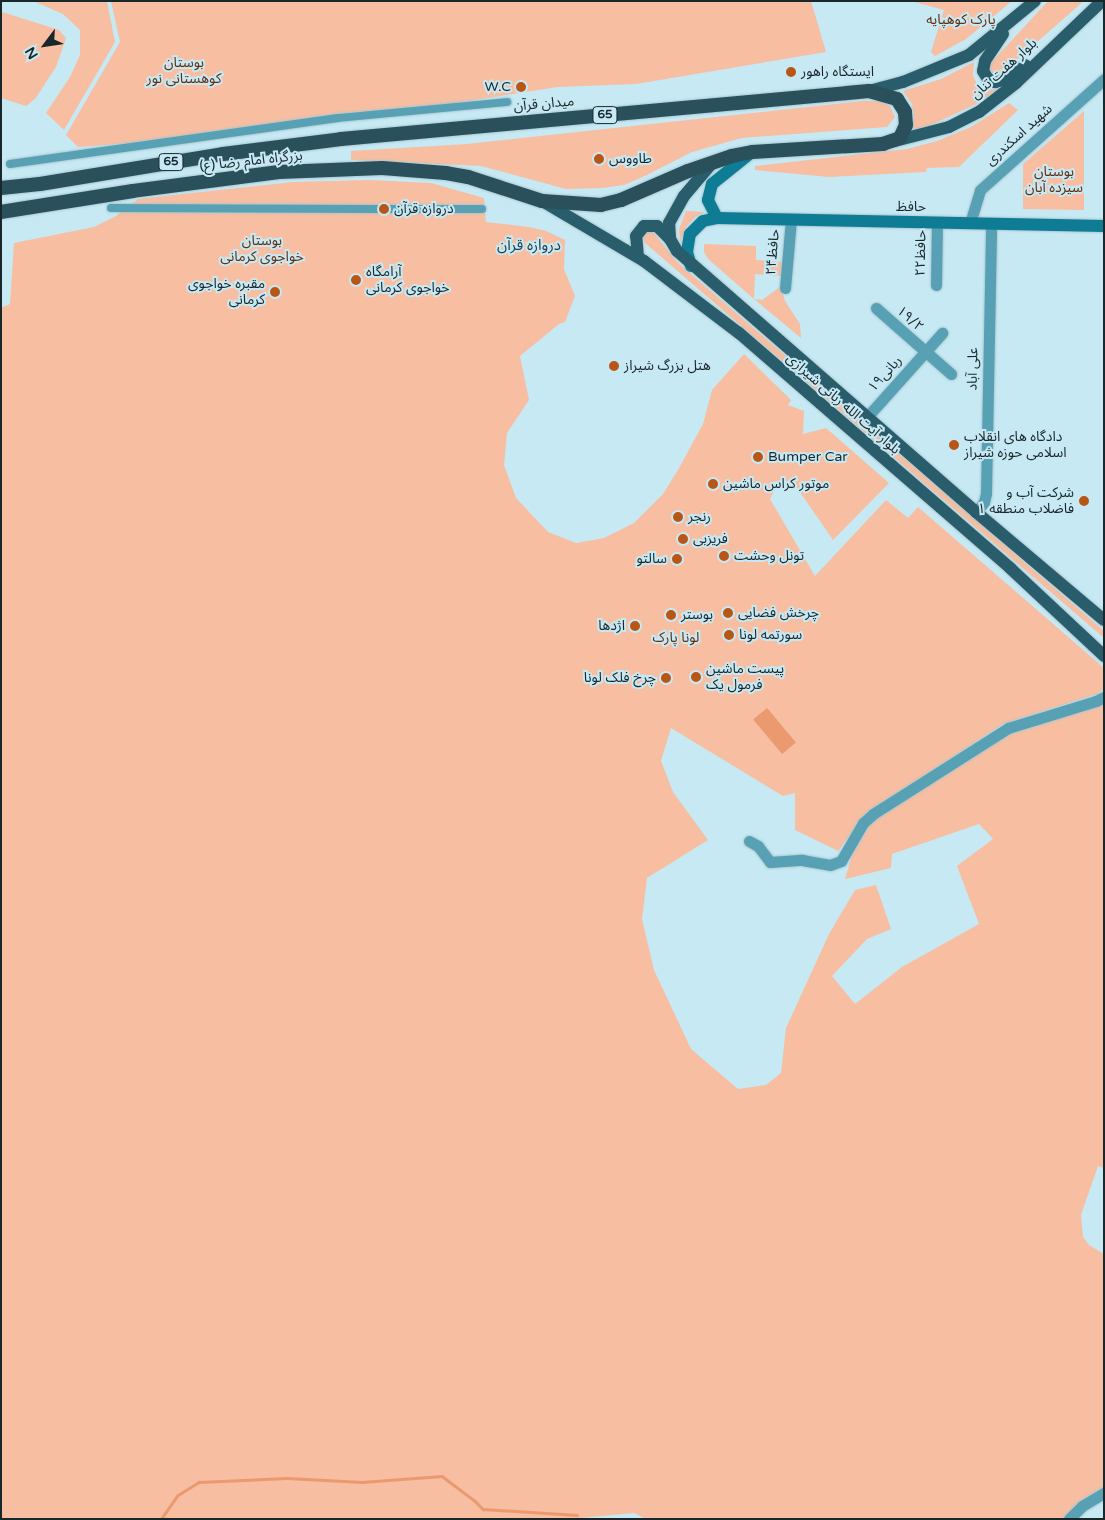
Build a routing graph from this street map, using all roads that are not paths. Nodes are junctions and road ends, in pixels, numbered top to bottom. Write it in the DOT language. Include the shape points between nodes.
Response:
graph roads {
  1 [pos="1035,1"];
  2 [pos="1102,1"];
  3 [pos="1015,18"];
  4 [pos="1046,52"];
  5 [pos="1104,79"];
  6 [pos="869,91"];
  7 [pos="507,102"];
  8 [pos="342,139"];
  9 [pos="883,144"];
  10 [pos="752,152"];
  11 [pos="10,164"];
  12 [pos="712,164"];
  13 [pos="1,188"];
  14 [pos="542,201"];
  15 [pos="111,208"];
  16 [pos="380,209"];
  17 [pos="389,209"];
  18 [pos="482,209"];
  19 [pos="1,212"];
  20 [pos="717,218"];
  21 [pos="791,219"];
  22 [pos="937,223"];
  23 [pos="970,223"];
  24 [pos="991,224"];
  25 [pos="1104,226"];
  26 [pos="670,239"];
  27 [pos="638,257"];
  28 [pos="691,266"];
  29 [pos="936,285"];
  30 [pos="785,288"];
  31 [pos="876,308"];
  32 [pos="942,333"];
  33 [pos="925,352"];
  34 [pos="950,374"];
  35 [pos="867,417"];
  36 [pos="976,512"];
  37 [pos="1104,620"];
  38 [pos="1104,656"];
  39 [pos="1104,697"];
  40 [pos="749,842"];
  41 [pos="1104,1493"];
  42 [pos="1082,1506"];
  43 [pos="1069,1519"];
  44 [pos="1085,1519"];
  1 -- 3 [label="main road, 65"];
  2 -- 4 [label="main road, بلوار هفت تنان / 65"];
  3 -- 4 [label="main road" via="985,61 983,71 988,79 995,82 1003,80"];
  3 -- 6 [label="main road, 65" via="969,55 903,82"];
  4 -- 9 [label="main road, بلوار هفت تنان / 65" via="1016,83 979,112 948,127"];
  5 -- 23 [label="street, شهید اسکندری" via="980,190"];
  6 -- 8 [label="highway, میدان قرآن / 65"];
  6 -- 9 [label="highway, 65" via="897,99 905,112 906,125 900,138"];
  7 -- 11 [label="street" via="338,118"];
  8 -- 13 [label="highway, بزرگراه امام رضا (ع) / 65"];
  9 -- 10 [label="highway, 65"];
  10 -- 12 [label="highway, 65"];
  10 -- 20 [label="main road" via="712,184 708,200"];
  12 -- 14 [label="highway, 65" via="610,204"];
  12 -- 26 [label="main road" via="676,209 669,223"];
  14 -- 19 [label="highway, بزرگراه امام رضا (ع) / 65" via="468,177 382,168 279,172"];
  14 -- 27 [label="main road, بلوار آیت الله ربانی شیرازی"];
  15 -- 16 [label="street"];
  17 -- 18 [label="street"];
  20 -- 21 [label="main road, حافظ"];
  20 -- 28 [label="main road" via="703,221 690,234 687,252"];
  21 -- 22 [label="main road, حافظ"];
  21 -- 30 [label="street, حافظ۲۴"];
  22 -- 23 [label="main road, حافظ"];
  22 -- 29 [label="street, حافظ۲۲"];
  23 -- 24 [label="main road, حافظ"];
  24 -- 25 [label="main road, حافظ"];
  24 -- 36 [label="street, علی آباد" via="986,493"];
  26 -- 27 [label="main road" via="656,226 644,226 636,236"];
  26 -- 28 [label="main road, بلوار آیت الله ربانی شیرازی"];
  27 -- 38 [label="main road, بلوار آیت الله ربانی شیرازی" via="739,333 1010,568"];
  28 -- 35 [label="main road, بلوار آیت الله ربانی شیرازی"];
  31 -- 33 [label="street, ۱۹/۲"];
  32 -- 33 [label="street, ربانی۱۹"];
  33 -- 34 [label="street, ۱۹/۲"];
  33 -- 35 [label="street, ربانی۱۹"];
  35 -- 36 [label="main road, بلوار آیت الله ربانی شیرازی"];
  36 -- 37 [label="main road, بلوار آیت الله ربانی شیرازی"];
  39 -- 40 [label="street" via="1008,728 873,814 863,823 841,860 830,865 802,860 770,862 758,846"];
  41 -- 42 [label="street"];
  42 -- 43 [label="street"];
  42 -- 44 [label="street"];
}
